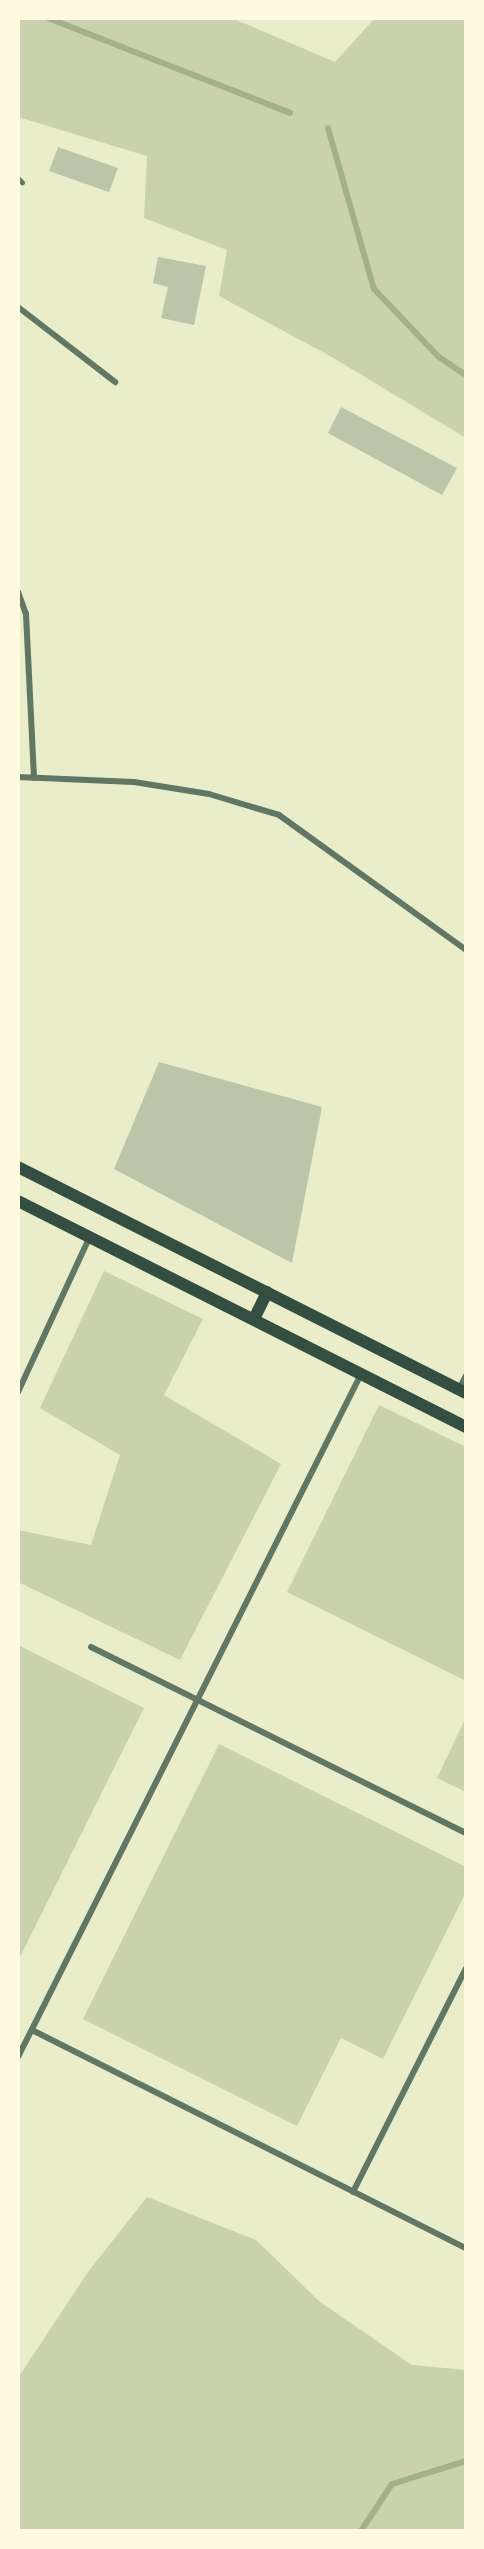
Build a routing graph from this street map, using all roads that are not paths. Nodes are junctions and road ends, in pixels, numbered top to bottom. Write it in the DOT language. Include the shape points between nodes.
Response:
graph roads {
  1 [pos="18,308"];
  2 [pos="115,382"];
  3 [pos="18,592"];
  4 [pos="18,777"];
  5 [pos="34,778"];
  6 [pos="466,950"];
  7 [pos="18,1167"];
  8 [pos="18,1201"];
  9 [pos="90,1237"];
  10 [pos="267,1292"];
  11 [pos="254,1319"];
  12 [pos="360,1376"];
  13 [pos="466,1376"];
  14 [pos="463,1391"];
  15 [pos="18,1392"];
  16 [pos="466,1427"];
  17 [pos="91,1647"];
  18 [pos="198,1699"];
  19 [pos="466,1833"];
  20 [pos="466,1968"];
  21 [pos="32,2030"];
  22 [pos="18,2057"];
  23 [pos="353,2192"];
  24 [pos="466,2248"];
  1 -- 2 [label="street"];
  3 -- 5 [label="street" via="26,614"];
  4 -- 5 [label="street"];
  5 -- 6 [label="street" via="134,782 209,794 279,815"];
  7 -- 10 [label="main road"];
  8 -- 9 [label="main road"];
  9 -- 11 [label="main road"];
  9 -- 15 [label="street"];
  10 -- 11 [label="main road"];
  10 -- 14 [label="main road"];
  11 -- 12 [label="main road"];
  12 -- 16 [label="main road"];
  12 -- 18 [label="street"];
  13 -- 14 [label="street"];
  17 -- 18 [label="street"];
  18 -- 19 [label="street"];
  18 -- 21 [label="street"];
  20 -- 23 [label="street"];
  21 -- 22 [label="street"];
  21 -- 23 [label="street"];
  23 -- 24 [label="street"];
}
